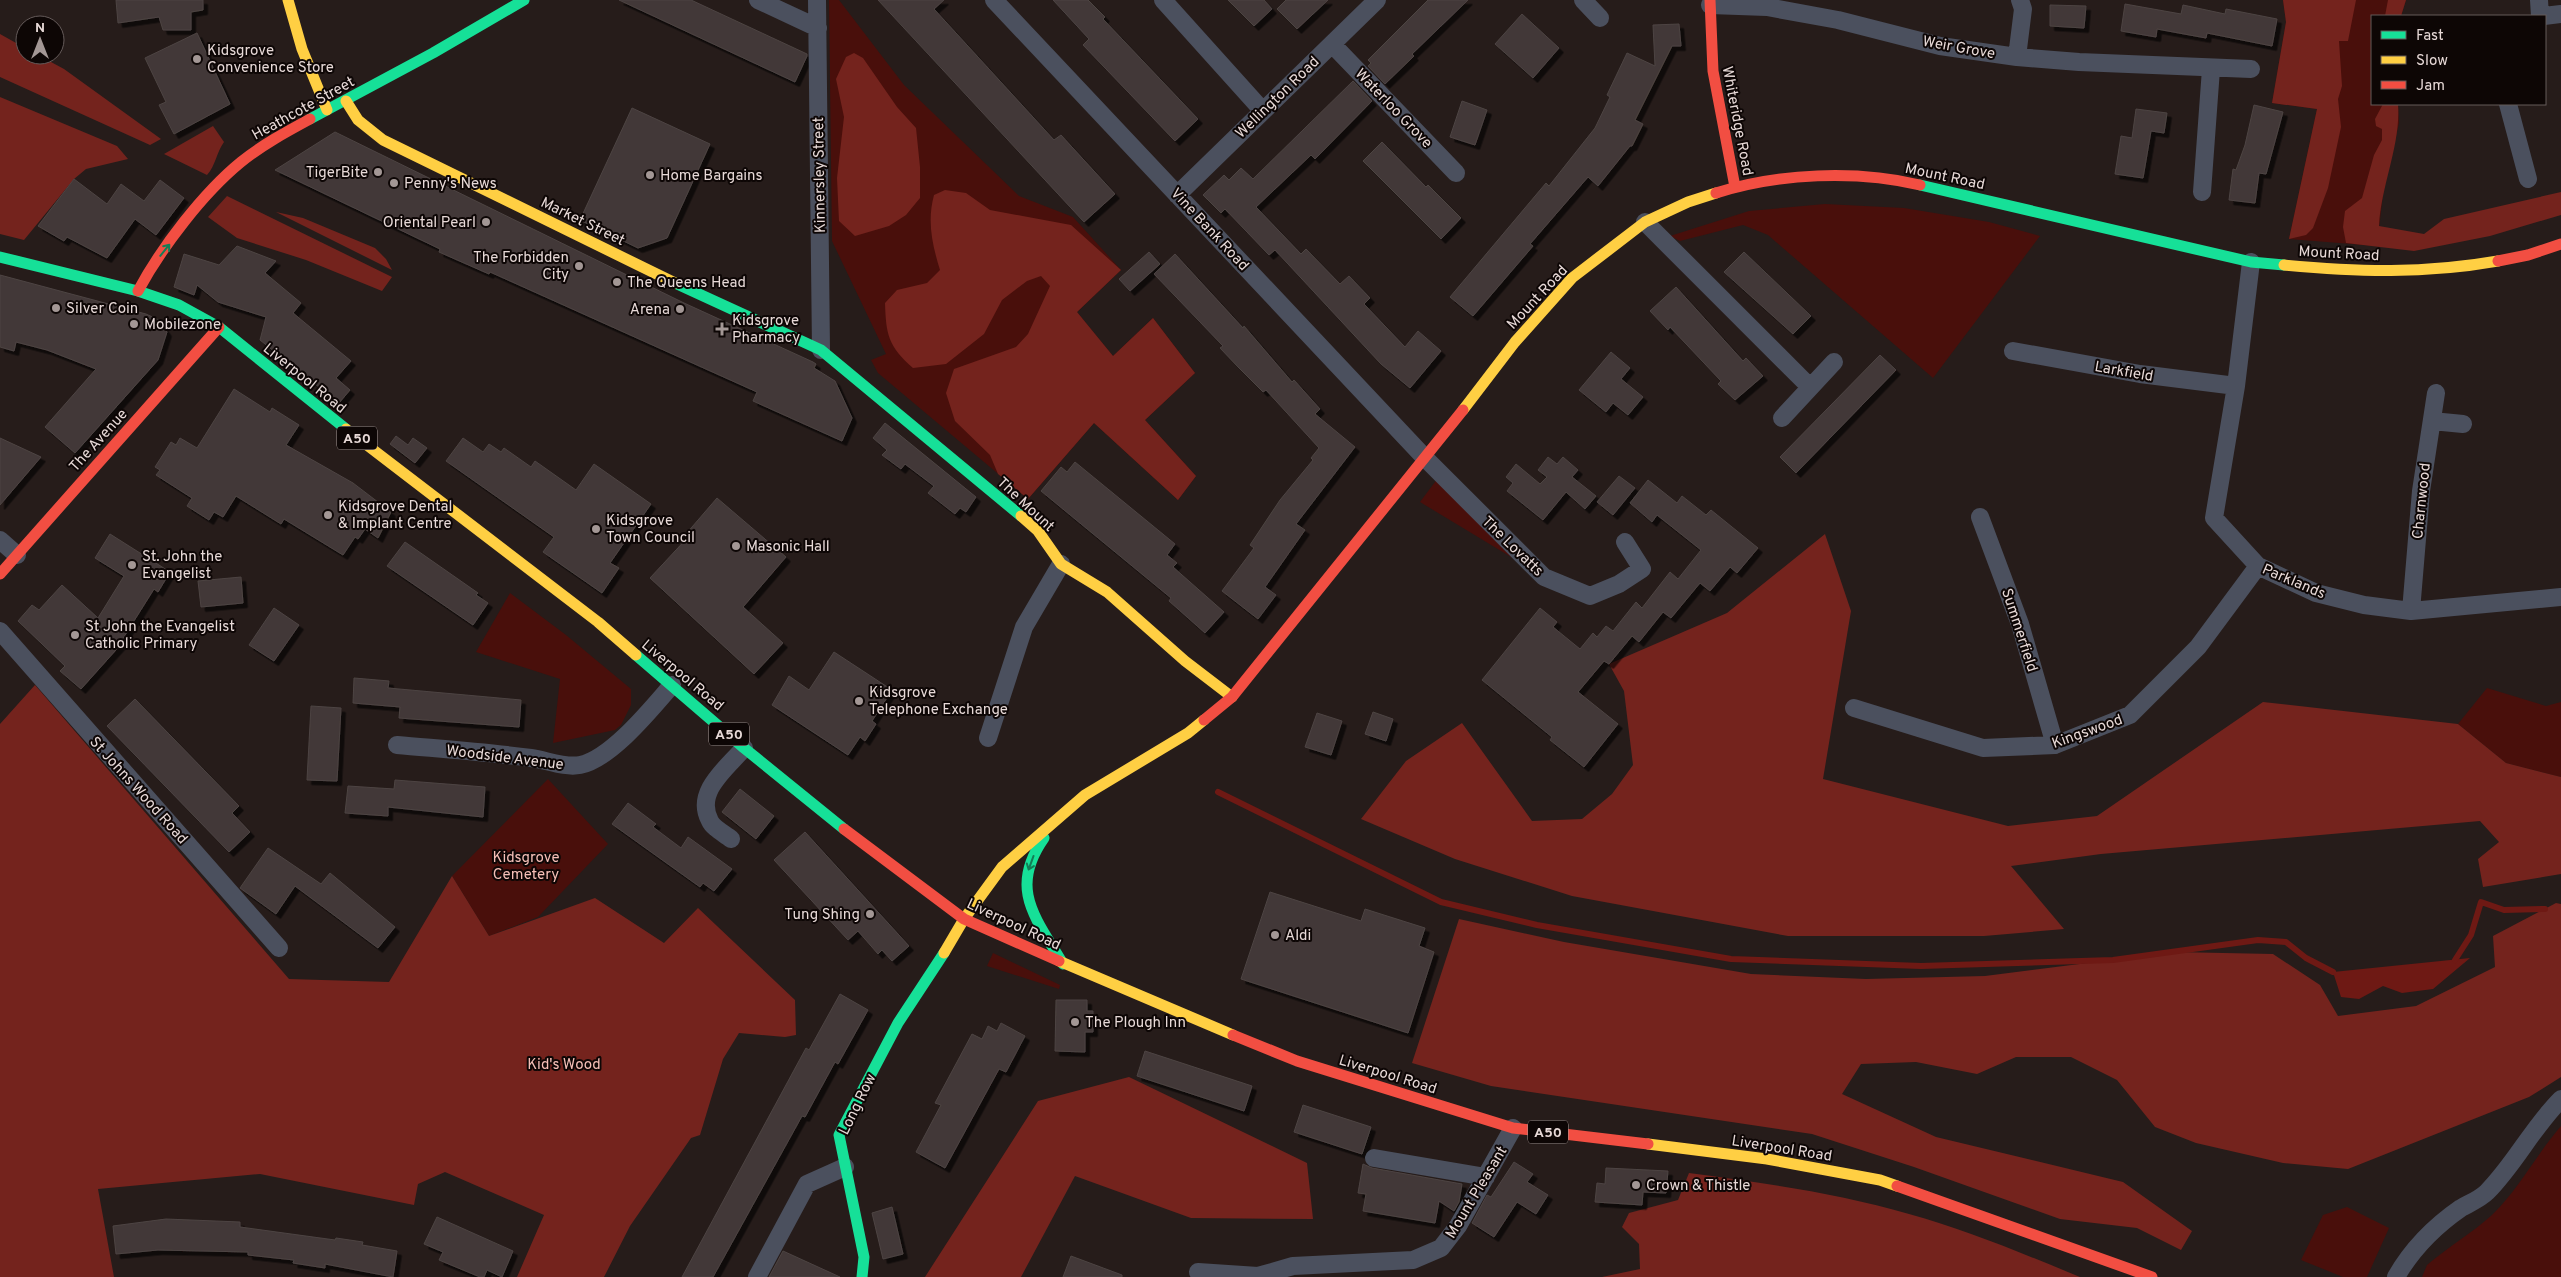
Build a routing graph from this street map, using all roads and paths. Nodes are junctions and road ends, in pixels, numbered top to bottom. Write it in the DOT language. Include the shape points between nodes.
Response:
graph roads {
  1 [pos="288,0"];
  2 [pos="524,0"];
  3 [pos="758,0"];
  4 [pos="817,0"];
  5 [pos="994,0"];
  6 [pos="1163,0"];
  7 [pos="1377,0"];
  8 [pos="1583,0"];
  9 [pos="2020,0"];
  10 [pos="2539,0"];
  11 [pos="1710,3"];
  12 [pos="2561,14"];
  13 [pos="2540,15"];
  14 [pos="2546,16"];
  15 [pos="1600,18"];
  16 [pos="818,28"];
  17 [pos="1332,44"];
  18 [pos="2017,57"];
  19 [pos="2211,69"];
  20 [pos="2252,69"];
  21 [pos="346,101"];
  22 [pos="2508,105"];
  23 [pos="327,110"];
  24 [pos="1262,110"];
  25 [pos="1456,173"];
  26 [pos="2528,179"];
  27 [pos="1735,187"];
  28 [pos="2202,192"];
  29 [pos="1177,195"];
  30 [pos="1645,222"];
  31 [pos="2561,244"];
  32 [pos="0,257"];
  33 [pos="2252,262"];
  34 [pos="138,291"];
  35 [pos="218,327"];
  36 [pos="821,350"];
  37 [pos="2013,350"];
  38 [pos="1834,362"];
  39 [pos="2236,386"];
  40 [pos="1810,387"];
  41 [pos="2436,393"];
  42 [pos="1782,418"];
  43 [pos="2432,421"];
  44 [pos="2463,424"];
  45 [pos="1426,459"];
  46 [pos="1980,517"];
  47 [pos="0,540"];
  48 [pos="1625,542"];
  49 [pos="17,555"];
  50 [pos="1060,564"];
  51 [pos="2258,566"];
  52 [pos="0,574"];
  53 [pos="2561,597"];
  54 [pos="2411,611"];
  55 [pos="0,631"];
  56 [pos="672,686"];
  57 [pos="1232,697"];
  58 [pos="1854,708"];
  59 [pos="988,738"];
  60 [pos="397,745"];
  61 [pos="2055,745"];
  62 [pos="744,748"];
  63 [pos="1054,821"];
  64 [pos="731,839"];
  65 [pos="964,919"];
  66 [pos="279,948"];
  67 [pos="1063,964"];
  68 [pos="2561,1099"];
  69 [pos="1513,1128"];
  70 [pos="1374,1158"];
  71 [pos="845,1167"];
  72 [pos="1486,1177"];
  73 [pos="1198,1272"];
  74 [pos="1258,1276"];
  75 [pos="756,1277"];
  76 [pos="862,1277"];
  77 [pos="1279,1277"];
  78 [pos="2152,1277"];
  79 [pos="2396,1277"];
  1 -- 23 [label="street" via="302,49"];
  2 -- 21 [label="street, Heathcote Street"];
  3 -- 16 [label="street"];
  4 -- 16 [label="street, Kinnersley Street"];
  5 -- 29 [label="street, Vine Bank Road"];
  6 -- 24 [label="street"];
  7 -- 17 [label="street, Wellington Road"];
  8 -- 15 [label="street"];
  9 -- 18 [label="street" via="2023,10"];
  10 -- 13 [label="street"];
  11 -- 18 [label="street, Weir Grove" via="1766,7 1838,20 1940,46"];
  11 -- 27 [label="street, Whiteridge Road" via="1710,52 1715,98"];
  12 -- 14 [label="street"];
  16 -- 36 [label="street, Kinnersley Street"];
  17 -- 24 [label="street, Wellington Road"];
  17 -- 25 [label="street, Waterloo Grove"];
  18 -- 19 [label="street, Weir Grove"];
  19 -- 20 [label="street, Weir Grove"];
  19 -- 28 [label="street"];
  21 -- 23 [label="street, Heathcote Street"];
  21 -- 36 [label="street, Market Street" via="358,120 383,140 690,290"];
  22 -- 26 [label="street"];
  34 -- 23 [label="street, Heathcote Street, one-way" via="151,267 212,188 270,141"];
  24 -- 29 [label="street, Wellington Road"];
  27 -- 30 [label="street, Mount Road" via="1688,202"];
  27 -- 33 [label="street, Mount Road" via="1818,175 1904,181"];
  29 -- 45 [label="street, Vine Bank Road"];
  30 -- 40 [label="street"];
  30 -- 45 [label="street, Mount Road" via="1572,278 1515,342"];
  31 -- 33 [label="street, Mount Road" via="2453,269 2377,272"];
  32 -- 34 [label="street, Liverpool Road / A50"];
  33 -- 39 [label="street, Parklands"];
  34 -- 35 [label="street, Liverpool Road / A50" via="180,305"];
  35 -- 49 [label="street, The Avenue"];
  35 -- 56 [label="street, Liverpool Road / A50" via="598,622"];
  36 -- 50 [label="street, The Mount" via="1018,513 1038,532"];
  37 -- 39 [label="street, Larkfield" via="2140,374"];
  38 -- 40 [label="street"];
  39 -- 51 [label="street, Parklands" via="2214,518"];
  40 -- 42 [label="street"];
  41 -- 43 [label="street, Charnwood"];
  43 -- 44 [label="street"];
  43 -- 54 [label="street, Charnwood" via="2421,491"];
  45 -- 48 [label="street, The Lovatts" via="1544,578 1590,596 1619,584 1642,569"];
  45 -- 57 [label="street"];
  46 -- 61 [label="street, Summerfield" via="2020,624"];
  47 -- 49 [label="street"];
  49 -- 52 [label="street, The Avenue"];
  50 -- 57 [label="street, The Mount" via="1107,592 1185,661"];
  50 -- 59 [label="street" via="1024,627"];
  51 -- 54 [label="street, Parklands" via="2316,593 2364,605"];
  51 -- 61 [label="street, Kingswood" via="2198,647 2130,715"];
  53 -- 54 [label="street, Parklands"];
  55 -- 66 [label="street, St Johns Wood Road"];
  56 -- 60 [label="street, Woodside Avenue" via="629,732 581,765"];
  56 -- 62 [label="street, Liverpool Road / A50"];
  57 -- 63 [label="street" via="1188,733 1084,795"];
  58 -- 61 [label="street, Kingswood" via="1983,748"];
  62 -- 64 [label="street" via="709,788 704,803 710,822"];
  62 -- 65 [label="street, Liverpool Road / A50"];
  63 -- 65 [label="street" via="1002,868"];
  63 -- 67 [label="street, one-way" via="1029,862 1025,889"];
  65 -- 67 [label="street, Liverpool Road / A50"];
  65 -- 71 [label="street, Long Row" via="898,1023 838,1135"];
  67 -- 69 [label="street, Liverpool Road / A50" via="1297,1061"];
  68 -- 79 [label="street" via="2544,1116 2502,1176 2485,1194 2428,1234"];
  69 -- 72 [label="street, Mount Pleasant"];
  69 -- 78 [label="street, Liverpool Road / A50" via="1767,1158 1880,1180"];
  70 -- 72 [label="street"];
  71 -- 75 [label="street" via="807,1184"];
  71 -- 76 [label="street, Long Row" via="864,1257"];
  72 -- 74 [label="street, Mount Pleasant" via="1458,1226 1441,1248 1412,1260 1293,1266"];
  73 -- 74 [label="street, Mount Pleasant"];
  74 -- 77 [label="street, Mount Pleasant"];
}
